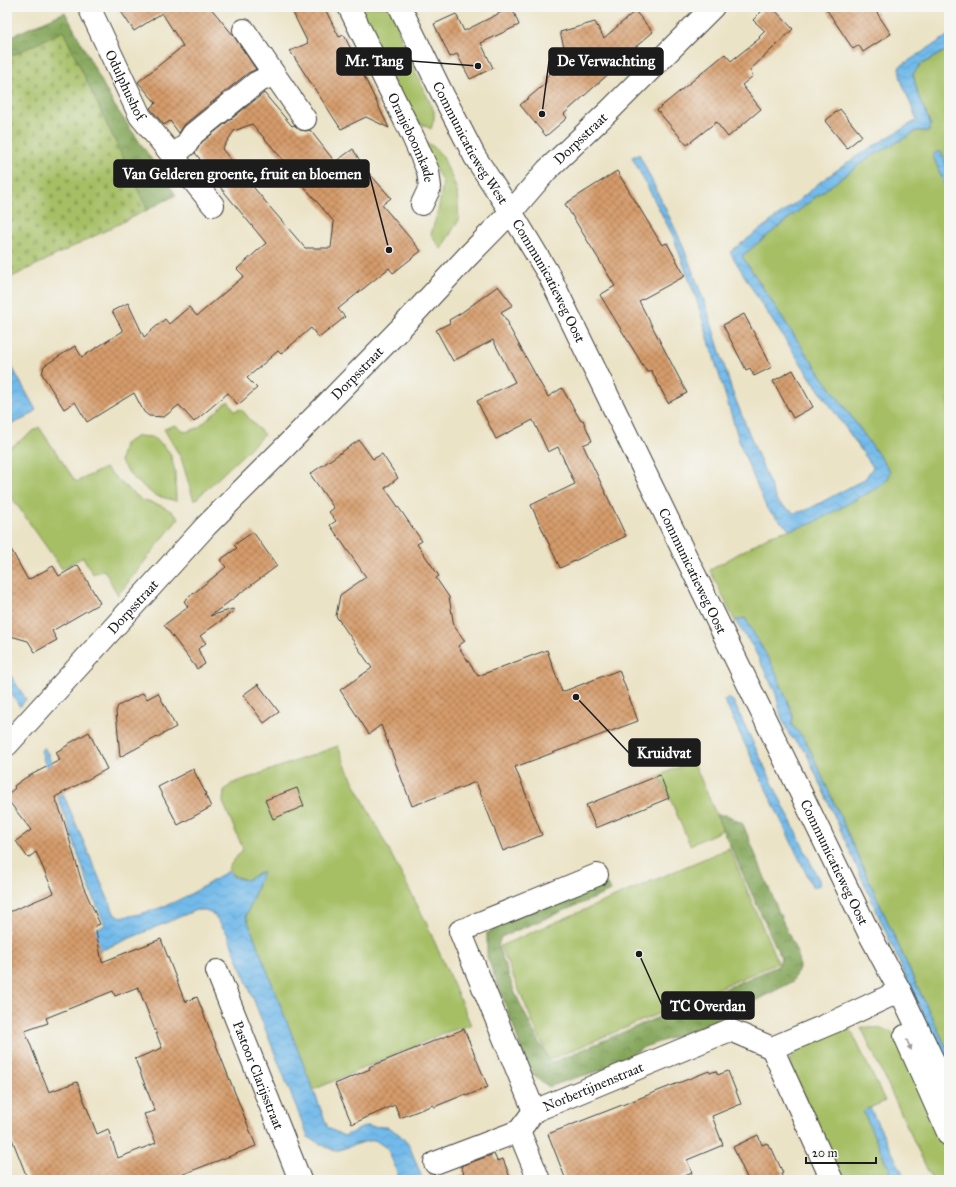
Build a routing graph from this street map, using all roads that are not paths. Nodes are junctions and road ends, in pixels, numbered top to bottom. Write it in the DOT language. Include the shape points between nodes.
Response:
graph roads {
  1 [pos="89,7"];
  2 [pos="350,7"];
  3 [pos="400,7"];
  4 [pos="713,7"];
  5 [pos="244,30"];
  6 [pos="274,74"];
  7 [pos="304,119"];
  8 [pos="173,156"];
  9 [pos="422,204"];
  10 [pos="213,205"];
  11 [pos="511,212"];
  12 [pos="7,745"];
  13 [pos="597,875"];
  14 [pos="217,970"];
  15 [pos="894,994"];
  16 [pos="772,1048"];
  17 [pos="949,1094"];
  18 [pos="534,1111"];
  19 [pos="519,1131"];
  20 [pos="949,1135"];
  21 [pos="435,1163"];
  22 [pos="300,1180"];
  23 [pos="539,1180"];
  24 [pos="832,1180"];
  1 -- 8 [label="street, Odulphushof" via="136,110"];
  2 -- 9 [label="street, Oranjeboomkade" via="428,171 430,187"];
  3 -- 11 [label="street, Communicatieweg West" via="475,157"];
  4 -- 11 [label="street, Dorpsstraat" via="547,170"];
  5 -- 6 [label="street"];
  6 -- 7 [label="street"];
  6 -- 8 [label="street" via="256,83 209,121"];
  8 -- 10 [label="street, Odulphushof"];
  11 -- 12 [label="street, Dorpsstraat" via="277,456 206,526"];
  11 -- 15 [label="street, Communicatieweg Oost" via="549,275 869,933"];
  13 -- 18 [label="street, Norbertijnenstraat" via="460,931"];
  14 -- 22 [label="street, Pastoor Clarijsstraat"];
  15 -- 16 [label="street"];
  15 -- 17 [label="street, Communicatieweg Oost"];
  15 -- 20 [label="street, Communicatieweg Oost, one-way"];
  16 -- 18 [label="street, Norbertijnenstraat" via="730,1030"];
  16 -- 24 [label="street"];
  18 -- 19 [label="street"];
  19 -- 21 [label="street"];
  19 -- 23 [label="street"];
}
